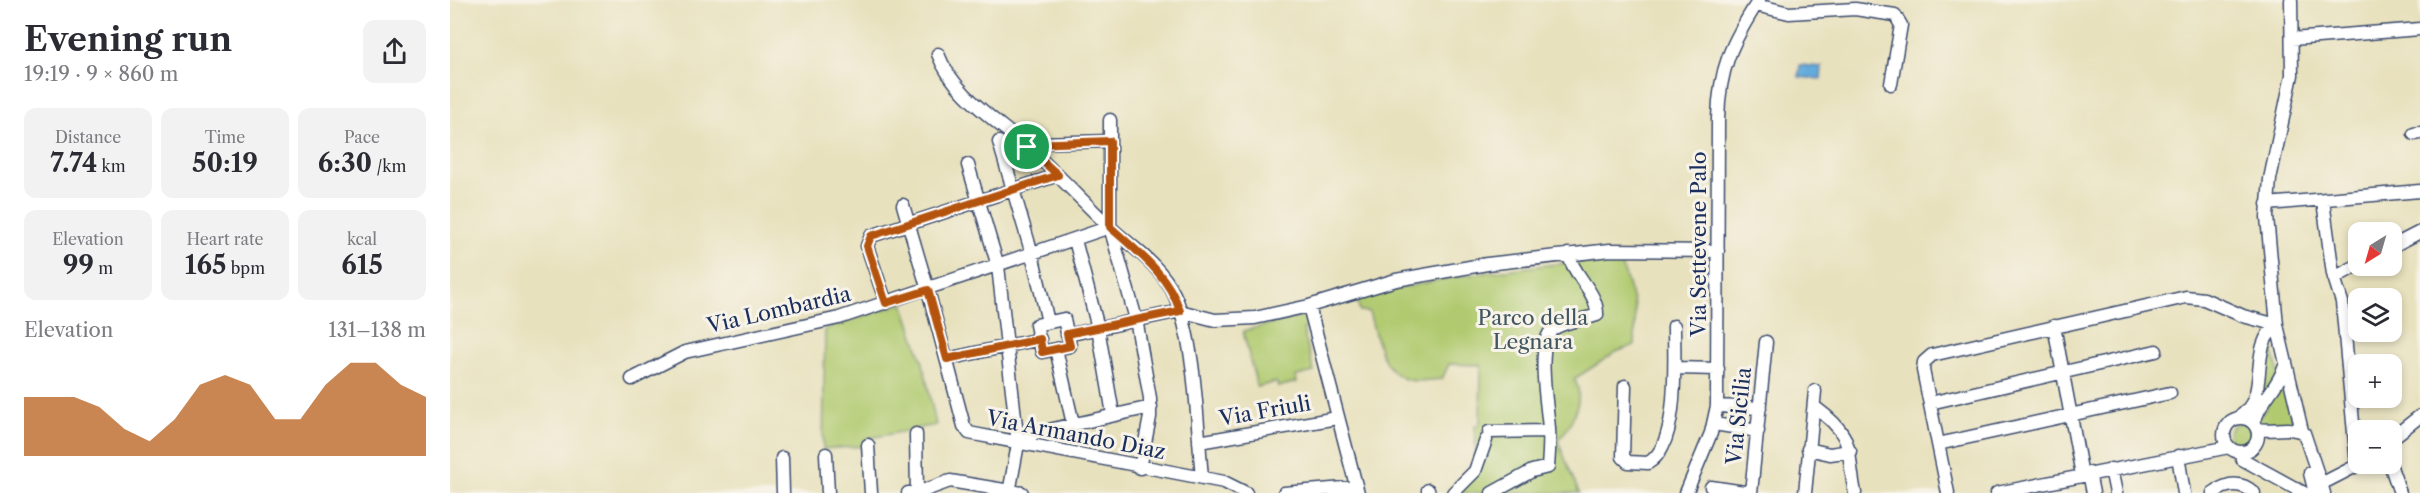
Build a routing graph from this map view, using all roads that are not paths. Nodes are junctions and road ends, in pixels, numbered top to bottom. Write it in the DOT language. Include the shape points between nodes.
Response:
graph roads {
  1 [pos="2291,0"];
  2 [pos="1758,2"];
  3 [pos="2420,28"];
  4 [pos="2292,39"];
  5 [pos="938,54"];
  6 [pos="1891,84"];
  7 [pos="1110,120"];
  8 [pos="1110,141"];
  9 [pos="999,142"];
  10 [pos="1027,147"];
  11 [pos="968,165"];
  12 [pos="1058,175"];
  13 [pos="1013,190"];
  14 [pos="2420,191"];
  15 [pos="978,201"];
  16 [pos="2323,201"];
  17 [pos="2267,204"];
  18 [pos="903,206"];
  19 [pos="908,224"];
  20 [pos="1110,227"];
  21 [pos="2420,232"];
  22 [pos="1075,240"];
  23 [pos="2402,241"];
  24 [pos="1718,251"];
  25 [pos="1032,254"];
  26 [pos="1568,254"];
  27 [pos="998,266"];
  28 [pos="2348,270"];
  29 [pos="2334,278"];
  30 [pos="928,290"];
  31 [pos="886,303"];
  32 [pos="1309,306"];
  33 [pos="1180,311"];
  34 [pos="1136,319"];
  35 [pos="1048,322"];
  36 [pos="2277,325"];
  37 [pos="1674,326"];
  38 [pos="2054,326"];
  39 [pos="1098,328"];
  40 [pos="1067,334"];
  41 [pos="1040,339"];
  42 [pos="1766,342"];
  43 [pos="1006,346"];
  44 [pos="1056,349"];
  45 [pos="2156,351"];
  46 [pos="947,359"];
  47 [pos="2285,366"];
  48 [pos="1675,368"];
  49 [pos="1718,369"];
  50 [pos="2063,372"];
  51 [pos="632,379"];
  52 [pos="1625,386"];
  53 [pos="1815,391"];
  54 [pos="2170,393"];
  55 [pos="1930,403"];
  56 [pos="1717,406"];
  57 [pos="1151,407"];
  58 [pos="1760,408"];
  59 [pos="1816,408"];
  60 [pos="1113,414"];
  61 [pos="2071,415"];
  62 [pos="2420,416"];
  63 [pos="1337,418"];
  64 [pos="2238,418"];
  65 [pos="2354,420"];
  66 [pos="1073,424"];
  67 [pos="1714,424"];
  68 [pos="2402,430"];
  69 [pos="1550,431"];
  70 [pos="1758,431"];
  71 [pos="2224,431"];
  72 [pos="2256,431"];
  73 [pos="2302,432"];
  74 [pos="916,434"];
  75 [pos="1198,442"];
  76 [pos="1018,444"];
  77 [pos="1938,444"];
  78 [pos="868,445"];
  79 [pos="2229,447"];
  80 [pos="1808,449"];
  81 [pos="1850,451"];
  82 [pos="2196,453"];
  83 [pos="826,454"];
  84 [pos="2178,456"];
  85 [pos="782,458"];
  86 [pos="2242,459"];
  87 [pos="1140,468"];
  88 [pos="2111,469"];
  89 [pos="2348,472"];
  90 [pos="2085,474"];
  91 [pos="2393,474"];
  92 [pos="1202,478"];
  93 [pos="1711,487"];
  94 [pos="2049,488"];
  95 [pos="1357,490"];
  96 [pos="2320,490"];
  97 [pos="1013,492"];
  98 [pos="783,493"];
  99 [pos="828,493"];
  100 [pos="870,493"];
  101 [pos="908,493"];
  102 [pos="917,493"];
  103 [pos="1246,493"];
  104 [pos="1284,493"];
  105 [pos="1453,493"];
  106 [pos="1492,493"];
  107 [pos="1686,493"];
  108 [pos="1751,493"];
  109 [pos="1805,493"];
  110 [pos="1855,493"];
  111 [pos="1948,493"];
  112 [pos="1997,493"];
  113 [pos="2093,493"];
  114 [pos="2116,493"];
  115 [pos="2184,493"];
  116 [pos="2212,493"];
  117 [pos="2254,493"];
  118 [pos="2304,493"];
  119 [pos="2400,493"];
  1 -- 4 [label="street"];
  2 -- 6 [label="street" via="1784,12 1863,10 1895,15 1900,28"];
  2 -- 24 [label="street, Via Settevene Palo" via="1730,48 1721,79"];
  3 -- 4 [label="street"];
  4 -- 17 [label="street" via="2291,81"];
  5 -- 10 [label="street" via="957,85"];
  7 -- 8 [label="street"];
  8 -- 10 [label="street" via="1038,143"];
  8 -- 20 [label="street"];
  9 -- 13 [label="street"];
  10 -- 12 [label="street"];
  11 -- 15 [label="street"];
  12 -- 13 [label="street"];
  12 -- 20 [label="street"];
  13 -- 15 [label="street"];
  13 -- 25 [label="street"];
  14 -- 16 [label="street"];
  15 -- 19 [label="street"];
  15 -- 27 [label="street"];
  16 -- 17 [label="street"];
  16 -- 29 [label="street"];
  17 -- 36 [label="street"];
  18 -- 19 [label="street, Via Armando Diaz"];
  19 -- 30 [label="street, Via Armando Diaz"];
  19 -- 31 [label="street" via="868,239"];
  20 -- 22 [label="street, Via Lombardia"];
  20 -- 33 [label="street" via="1162,276"];
  20 -- 34 [label="street"];
  21 -- 23 [label="street"];
  22 -- 25 [label="street, Via Lombardia"];
  22 -- 39 [label="street"];
  24 -- 26 [label="street" via="1633,249"];
  24 -- 49 [label="street, Via Settevene Palo"];
  25 -- 27 [label="street, Via Lombardia"];
  25 -- 35 [label="street"];
  26 -- 32 [label="street" via="1410,276"];
  26 -- 69 [label="street" via="1571,266 1598,303 1597,315 1549,333 1544,346"];
  27 -- 30 [label="street, Via Lombardia"];
  27 -- 43 [label="street"];
  28 -- 29 [label="street"];
  29 -- 65 [label="street" via="2342,302"];
  30 -- 31 [label="street, Via Lombardia"];
  30 -- 46 [label="street, Via Armando Diaz"];
  31 -- 51 [label="street, Via Lombardia" via="814,325 692,350"];
  32 -- 33 [label="street" via="1227,320"];
  32 -- 63 [label="street"];
  33 -- 34 [label="street"];
  33 -- 75 [label="street" via="1193,380"];
  34 -- 39 [label="street"];
  34 -- 57 [label="street"];
  35 -- 40 [label="street" via="1064,319"];
  35 -- 41 [label="street" via="1036,325"];
  36 -- 38 [label="street" via="2204,299 2186,297"];
  36 -- 47 [label="street"];
  36 -- 64 [label="street" via="2267,334 2262,347 2256,400"];
  37 -- 48 [label="street"];
  38 -- 50 [label="street"];
  38 -- 55 [label="street" via="1932,355 1923,368"];
  39 -- 40 [label="street"];
  39 -- 60 [label="street"];
  40 -- 44 [label="street" via="1070,346"];
  41 -- 43 [label="street"];
  41 -- 44 [label="street" via="1042,352"];
  42 -- 58 [label="street, Via Sicilia"];
  43 -- 46 [label="street"];
  43 -- 76 [label="street"];
  44 -- 66 [label="street"];
  45 -- 50 [label="street"];
  46 -- 76 [label="street, Via Armando Diaz" via="966,429 974,435"];
  47 -- 72 [label="street" via="2279,383 2260,407"];
  47 -- 73 [label="street"];
  48 -- 49 [label="street"];
  48 -- 52 [label="street" via="1672,417 1656,456 1648,463 1628,462 1623,457"];
  49 -- 56 [label="street, Via Settevene Palo"];
  50 -- 55 [label="street"];
  50 -- 61 [label="street"];
  53 -- 59 [label="street"];
  54 -- 61 [label="street"];
  55 -- 77 [label="street"];
  56 -- 58 [label="street"];
  56 -- 67 [label="street, Via Settevene Palo"];
  57 -- 60 [label="street"];
  57 -- 87 [label="street"];
  58 -- 70 [label="street, Via Sicilia"];
  59 -- 80 [label="street"];
  59 -- 81 [label="street" via="1839,427"];
  60 -- 66 [label="street"];
  61 -- 77 [label="street"];
  61 -- 90 [label="street"];
  62 -- 68 [label="street"];
  63 -- 75 [label="street, Via Friuli"];
  63 -- 95 [label="street"];
  64 -- 71 [label="street"];
  64 -- 72 [label="street" via="2247,419"];
  66 -- 76 [label="street" via="1032,434"];
  67 -- 70 [label="street"];
  67 -- 107 [label="street, Via Settevene Palo"];
  69 -- 105 [label="street" via="1487,436 1475,471"];
  69 -- 106 [label="street" via="1548,467 1532,471"];
  70 -- 108 [label="street, Via Sicilia"];
  71 -- 79 [label="street"];
  71 -- 82 [label="street"];
  72 -- 73 [label="street"];
  72 -- 79 [label="street" via="2250,449 2243,452"];
  72 -- 96 [label="street" via="2299,440"];
  73 -- 96 [label="street"];
  74 -- 102 [label="street"];
  75 -- 92 [label="street"];
  76 -- 87 [label="street, Via Armando Diaz"];
  76 -- 97 [label="street"];
  77 -- 111 [label="street"];
  78 -- 100 [label="street"];
  79 -- 82 [label="street"];
  80 -- 81 [label="street" via="1830,454"];
  80 -- 109 [label="street"];
  81 -- 110 [label="street"];
  82 -- 84 [label="street"];
  83 -- 99 [label="street"];
  84 -- 88 [label="street"];
  84 -- 115 [label="street"];
  85 -- 98 [label="street"];
  86 -- 118 [label="street"];
  87 -- 92 [label="street, Via Armando Diaz"];
  88 -- 90 [label="street"];
  88 -- 114 [label="street"];
  89 -- 96 [label="street"];
  90 -- 94 [label="street"];
  90 -- 113 [label="street"];
  91 -- 119 [label="street"];
  92 -- 103 [label="street, Via Armando Diaz" via="1227,483"];
  93 -- 108 [label="street"];
  94 -- 112 [label="street"];
  95 -- 104 [label="street"];
  97 -- 102 [label="street" via="950,481"];
  101 -- 102 [label="street"];
  116 -- 117 [label="street" via="2235,484"];
}
